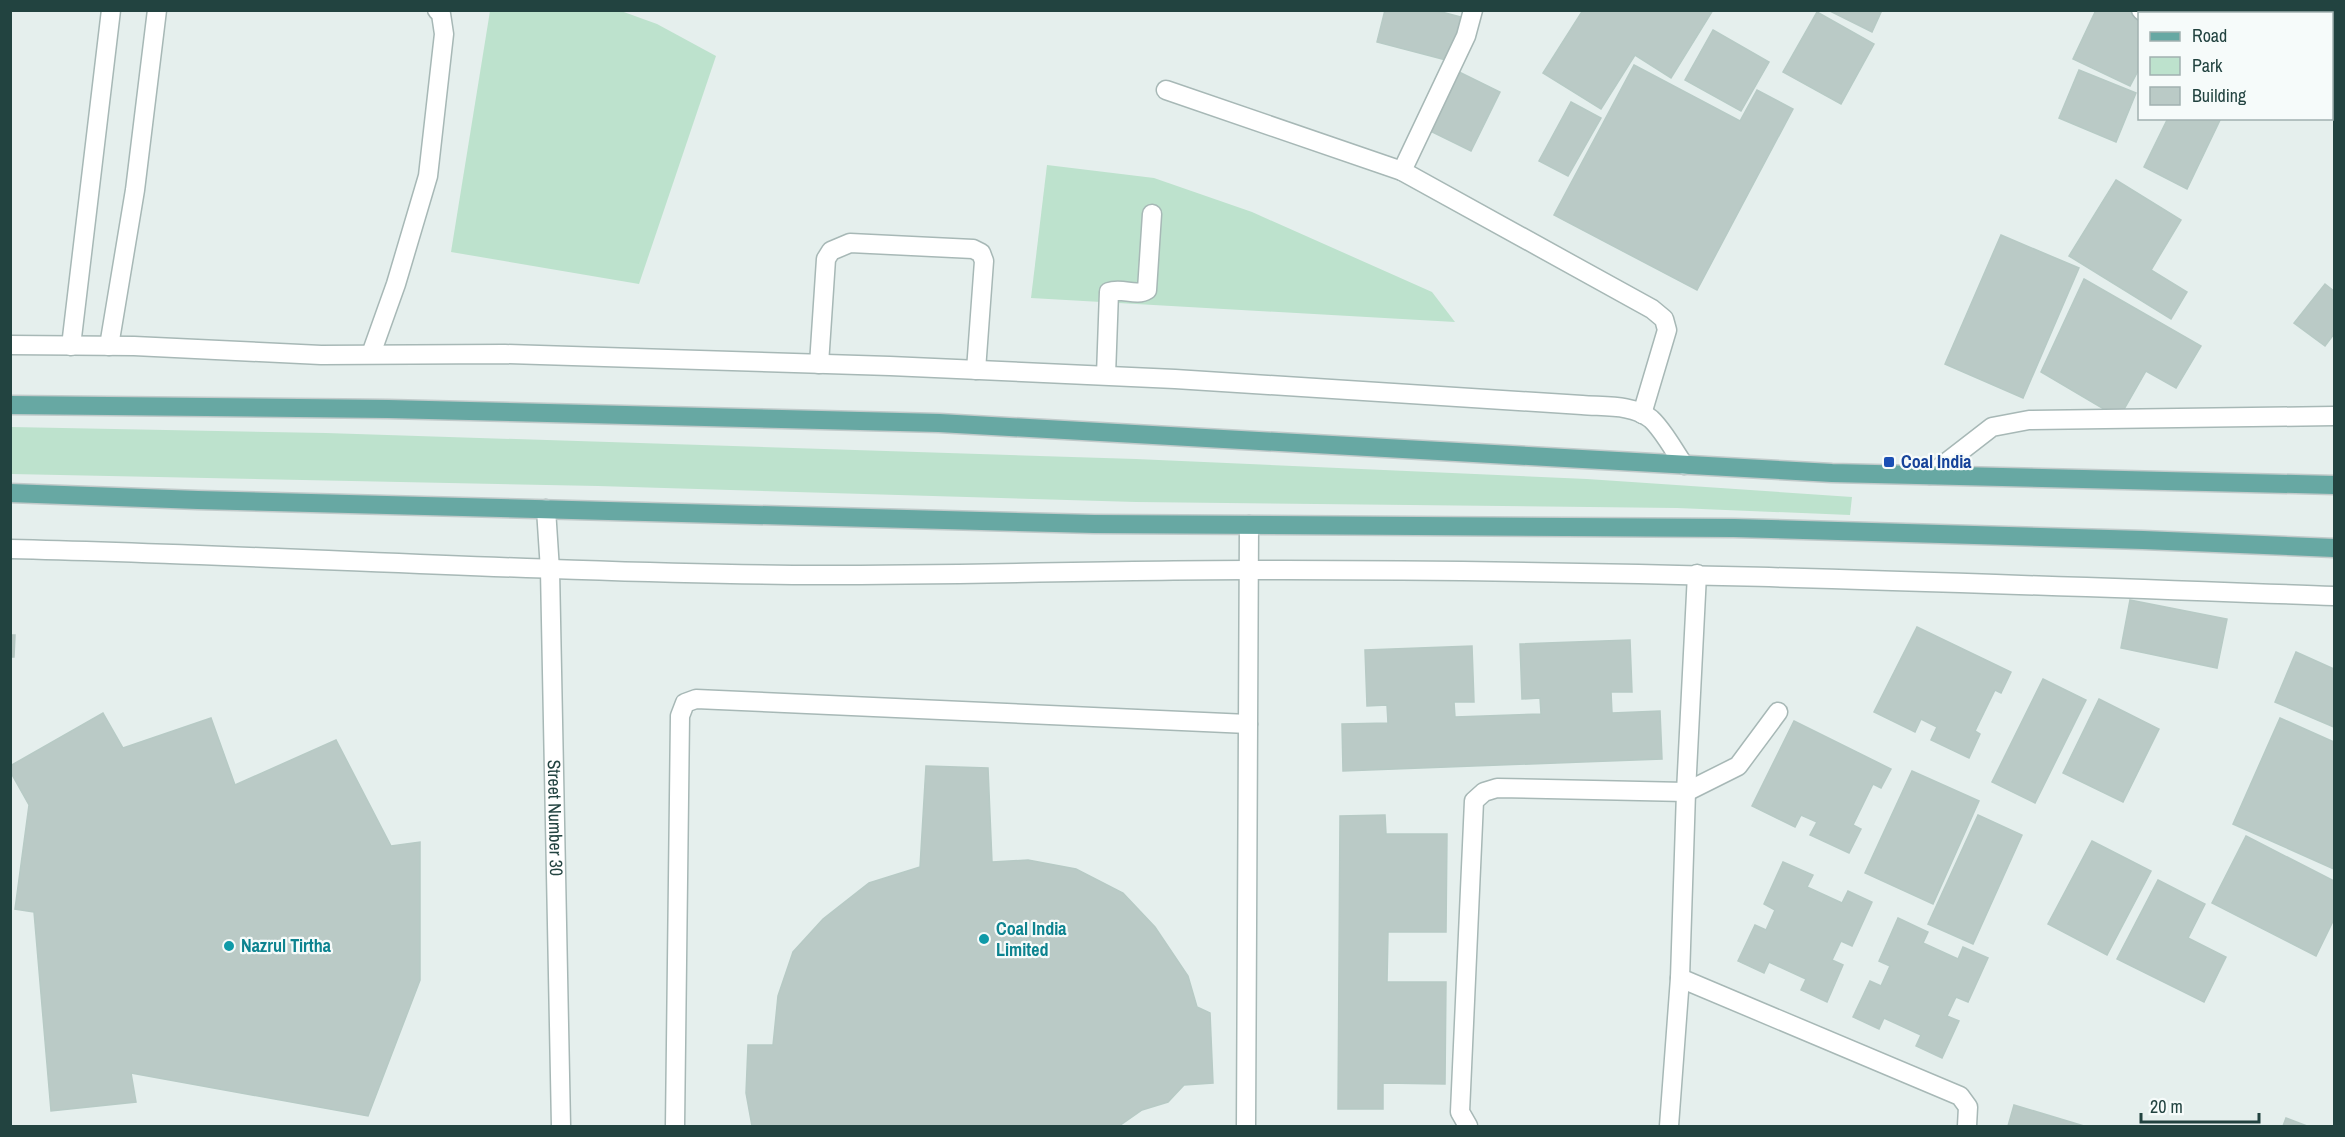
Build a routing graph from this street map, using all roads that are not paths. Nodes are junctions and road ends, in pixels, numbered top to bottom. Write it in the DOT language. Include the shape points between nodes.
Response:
graph roads {
  1 [pos="111,10"];
  2 [pos="157,10"];
  3 [pos="437,10"];
  4 [pos="1473,10"];
  5 [pos="1166,90"];
  6 [pos="1402,171"];
  7 [pos="1152,214"];
  8 [pos="10,345"];
  9 [pos="71,346"];
  10 [pos="109,346"];
  11 [pos="371,354"];
  12 [pos="819,364"];
  13 [pos="976,370"];
  14 [pos="1106,375"];
  15 [pos="10,405"];
  16 [pos="1642,414"];
  17 [pos="2334,416"];
  18 [pos="1684,465"];
  19 [pos="1930,475"];
  20 [pos="2334,485"];
  21 [pos="10,493"];
  22 [pos="546,509"];
  23 [pos="1249,525"];
  24 [pos="2334,548"];
  25 [pos="10,549"];
  26 [pos="550,570"];
  27 [pos="1249,570"];
  28 [pos="1697,574"];
  29 [pos="2334,596"];
  30 [pos="1778,712"];
  31 [pos="1248,724"];
  32 [pos="1686,792"];
  33 [pos="1680,978"];
  34 [pos="561,1126"];
  35 [pos="675,1126"];
  36 [pos="1246,1126"];
  37 [pos="1468,1126"];
  38 [pos="1669,1126"];
  39 [pos="1967,1126"];
  1 -- 9 [label="street"];
  2 -- 10 [label="street" via="135,190"];
  3 -- 11 [label="street" via="444,34 428,176"];
  4 -- 6 [label="street" via="1466,36"];
  5 -- 6 [label="street"];
  6 -- 16 [label="street" via="1664,319 1667,330"];
  7 -- 14 [label="street" via="1147,290 1109,292"];
  8 -- 9 [label="street"];
  9 -- 10 [label="street"];
  10 -- 11 [label="street"];
  11 -- 12 [label="street"];
  12 -- 13 [label="street"];
  12 -- 13 [label="street" via="826,259 831,251 850,243 973,249 981,254 984,261"];
  13 -- 14 [label="street"];
  14 -- 16 [label="street" via="1582,405"];
  15 -- 18 [label="main road" via="388,409 939,423"];
  16 -- 18 [label="street" via="1652,420"];
  17 -- 19 [label="street" via="2029,420 1992,427"];
  18 -- 19 [label="main road"];
  19 -- 20 [label="main road"];
  21 -- 22 [label="main road"];
  22 -- 23 [label="main road"];
  22 -- 26 [label="street, Street Number 30"];
  23 -- 24 [label="main road" via="1734,528"];
  23 -- 27 [label="street"];
  25 -- 26 [label="street"];
  26 -- 27 [label="street" via="797,575"];
  26 -- 34 [label="street, Street Number 30"];
  27 -- 28 [label="street"];
  27 -- 31 [label="street"];
  28 -- 29 [label="street"];
  28 -- 32 [label="street"];
  30 -- 32 [label="street" via="1738,766"];
  31 -- 35 [label="street" via="696,699 685,703 680,716"];
  31 -- 36 [label="street"];
  32 -- 33 [label="street"];
  32 -- 37 [label="street" via="1497,788 1474,801 1460,1112"];
  33 -- 38 [label="street"];
  33 -- 39 [label="street" via="1960,1096 1968,1107"];
}
